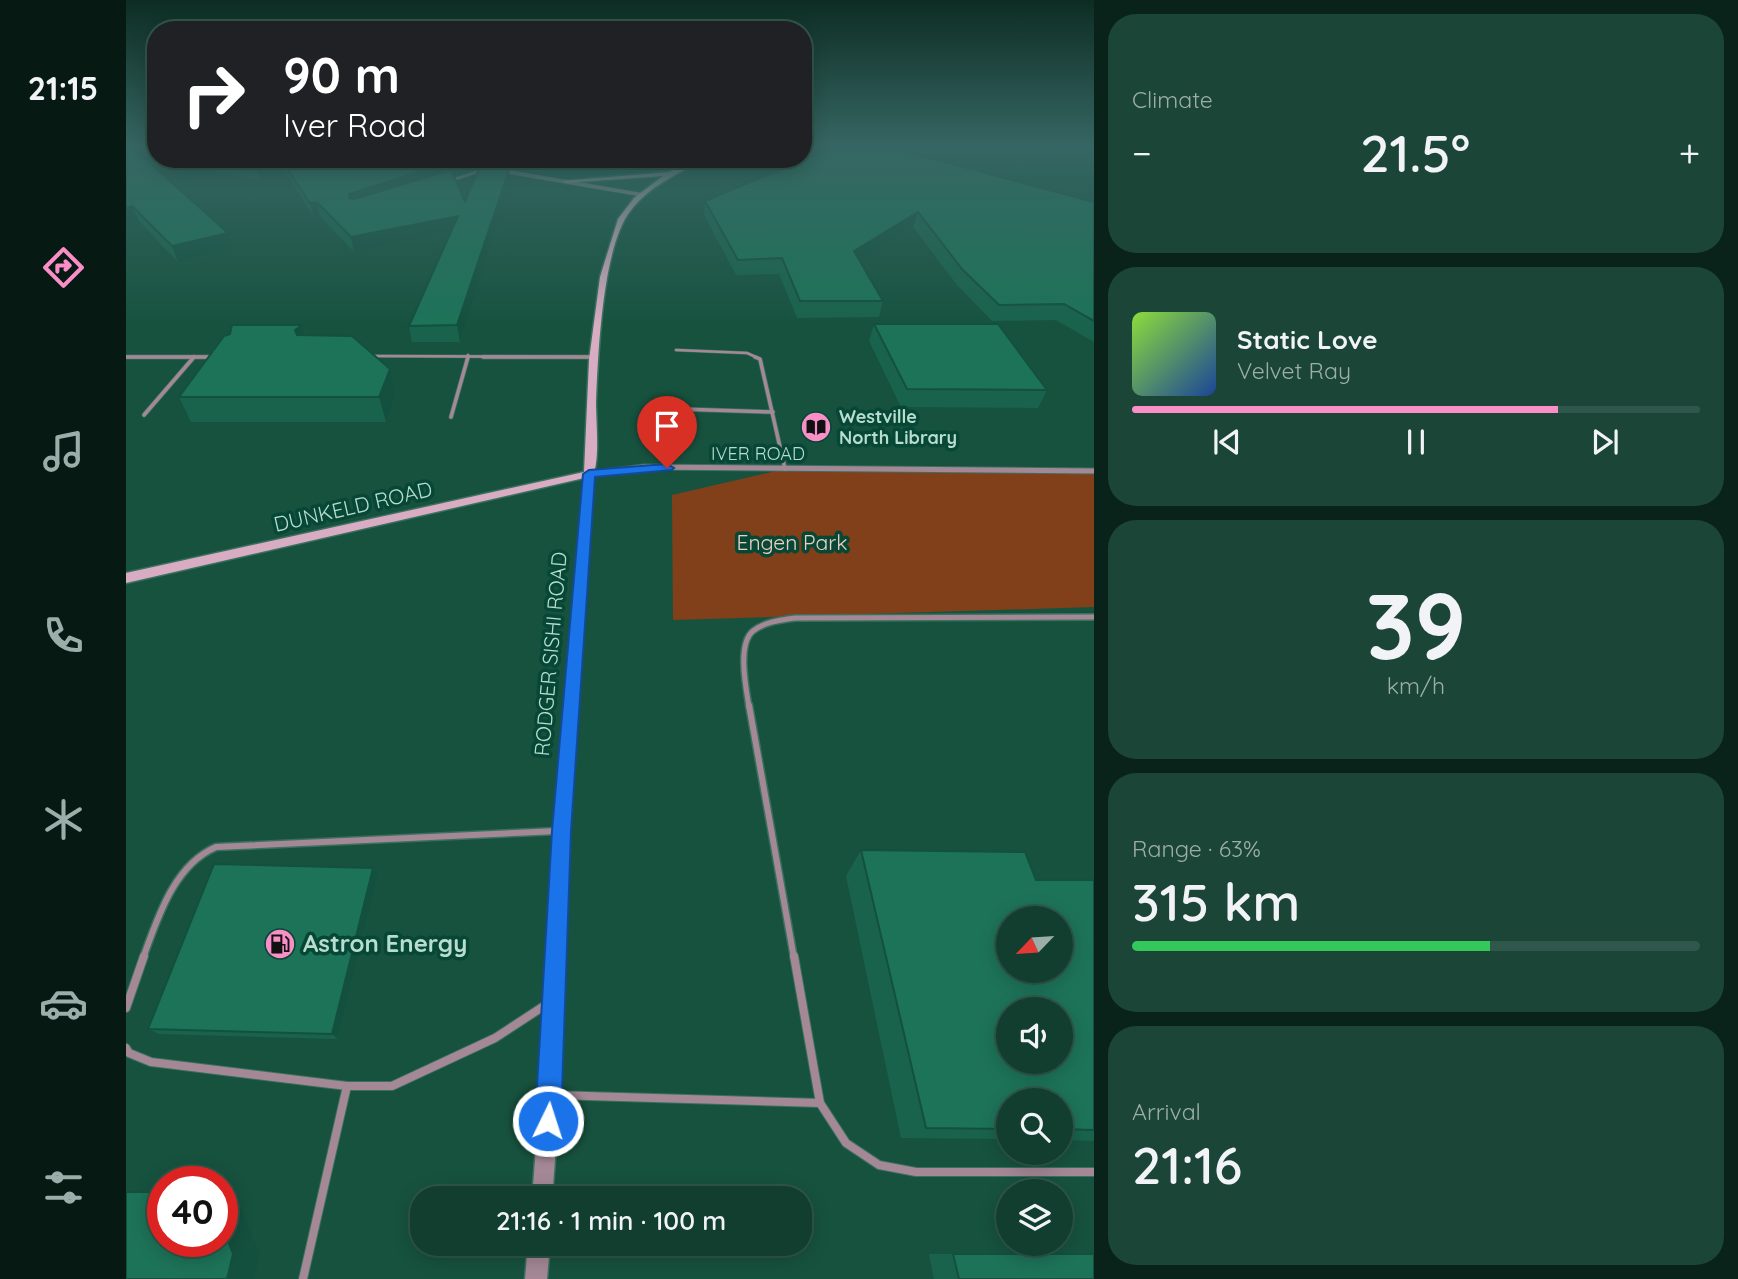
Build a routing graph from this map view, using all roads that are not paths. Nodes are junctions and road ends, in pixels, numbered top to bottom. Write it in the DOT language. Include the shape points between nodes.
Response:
graph roads {
  1 [pos="634,206"];
  2 [pos="676,350"];
  3 [pos="468,355"];
  4 [pos="216,356"];
  5 [pos="361,356"];
  6 [pos="594,356"];
  7 [pos="126,357"];
  8 [pos="194,357"];
  9 [pos="678,409"];
  10 [pos="772,412"];
  11 [pos="144,415"];
  12 [pos="451,417"];
  13 [pos="785,469"];
  14 [pos="1094,471"];
  15 [pos="589,474"];
  16 [pos="126,579"];
  17 [pos="1094,617"];
  18 [pos="746,688"];
  19 [pos="561,831"];
  20 [pos="555,1000"];
  21 [pos="126,1008"];
  22 [pos="126,1048"];
  23 [pos="347,1086"];
  24 [pos="550,1095"];
  25 [pos="820,1103"];
  26 [pos="1094,1172"];
  27 [pos="543,1186"];
  28 [pos="538,1256"];
  29 [pos="303,1279"];
  30 [pos="536,1279"];
  1 -- 6 [label="main road, RODGER SISHI ROAD" via="619,223 606,264 595,316"];
  2 -- 10 [label="lane" via="758,357"];
  3 -- 5 [label="lane"];
  3 -- 6 [label="lane"];
  3 -- 12 [label="lane"];
  4 -- 8 [label="lane"];
  6 -- 15 [label="main road, RODGER SISHI ROAD"];
  7 -- 8 [label="lane"];
  8 -- 11 [label="lane"];
  9 -- 10 [label="lane"];
  10 -- 13 [label="lane"];
  13 -- 14 [label="street, IVER ROAD"];
  13 -- 15 [label="street, IVER ROAD" via="644,467"];
  15 -- 16 [label="main road, DUNKELD ROAD"];
  15 -- 19 [label="street, RODGER SISHI ROAD"];
  17 -- 18 [label="lane" via="795,618 768,622 748,634 743,645"];
  18 -- 25 [label="lane"];
  19 -- 20 [label="street, RODGER SISHI ROAD"];
  19 -- 21 [label="lane" via="216,847 198,855 179,879 143,954"];
  20 -- 23 [label="lane" via="484,1043 392,1086"];
  20 -- 24 [label="street, RODGER SISHI ROAD"];
  22 -- 23 [label="lane" via="151,1062"];
  23 -- 29 [label="lane"];
  24 -- 25 [label="lane"];
  24 -- 27 [label="street, RODGER SISHI ROAD"];
  25 -- 26 [label="lane" via="846,1143 879,1165 916,1172"];
  28 -- 30 [label="street"];
}
